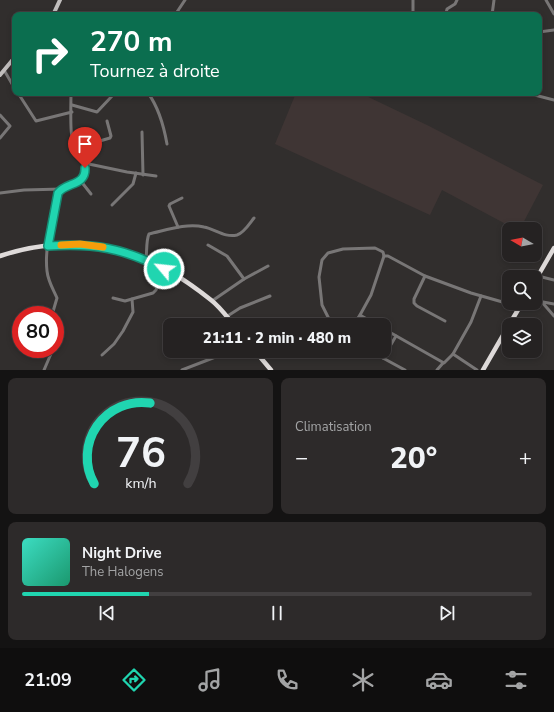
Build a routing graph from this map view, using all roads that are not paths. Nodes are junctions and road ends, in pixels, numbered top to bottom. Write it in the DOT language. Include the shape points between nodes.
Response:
graph roads {
  1 [pos="60,0"];
  2 [pos="185,0"];
  3 [pos="413,0"];
  4 [pos="457,0"];
  5 [pos="494,0"];
  6 [pos="546,0"];
  7 [pos="413,11"];
  8 [pos="55,12"];
  9 [pos="176,12"];
  10 [pos="447,12"];
  11 [pos="492,12"];
  12 [pos="554,14"];
  13 [pos="554,30"];
  14 [pos="542,32"];
  15 [pos="12,61"];
  16 [pos="4,70"];
  17 [pos="0,74"];
  18 [pos="12,84"];
  19 [pos="20,96"];
  20 [pos="71,96"];
  21 [pos="112,96"];
  22 [pos="150,96"];
  23 [pos="539,96"];
  24 [pos="554,100"];
  25 [pos="72,105"];
  26 [pos="72,112"];
  27 [pos="0,114"];
  28 [pos="107,120"];
  29 [pos="142,132"];
  30 [pos="0,138"];
  31 [pos="167,144"];
  32 [pos="79,147"];
  33 [pos="84,163"];
  34 [pos="136,173"];
  35 [pos="144,175"];
  36 [pos="156,176"];
  37 [pos="80,180"];
  38 [pos="62,189"];
  39 [pos="0,193"];
  40 [pos="91,194"];
  41 [pos="182,198"];
  42 [pos="112,206"];
  43 [pos="254,218"];
  44 [pos="178,227"];
  45 [pos="208,245"];
  46 [pos="48,246"];
  47 [pos="554,248"];
  48 [pos="0,256"];
  49 [pos="384,256"];
  50 [pos="146,260"];
  51 [pos="268,266"];
  52 [pos="164,269"];
  53 [pos="541,270"];
  54 [pos="425,276"];
  55 [pos="244,279"];
  56 [pos="542,279"];
  57 [pos="554,280"];
  58 [pos="270,296"];
  59 [pos="482,296"];
  60 [pos="113,298"];
  61 [pos="132,299"];
  62 [pos="212,301"];
  63 [pos="502,301"];
  64 [pos="543,302"];
  65 [pos="554,304"];
  66 [pos="55,306"];
  67 [pos="360,315"];
  68 [pos="554,316"];
  69 [pos="226,317"];
  70 [pos="328,318"];
  71 [pos="358,318"];
  72 [pos="365,318"];
  73 [pos="445,321"];
  74 [pos="391,333"];
  75 [pos="396,336"];
  76 [pos="502,337"];
  77 [pos="391,344"];
  78 [pos="453,354"];
  79 [pos="102,355"];
  80 [pos="49,358"];
  81 [pos="212,358"];
  82 [pos="261,358"];
  83 [pos="383,358"];
  84 [pos="443,363"];
  85 [pos="44,370"];
  86 [pos="182,370"];
  87 [pos="271,370"];
  88 [pos="405,370"];
  89 [pos="437,370"];
  90 [pos="477,370"];
  91 [pos="483,370"];
  1 -- 8 [label="main road"];
  2 -- 9 [label="street"];
  3 -- 7 [label="street"];
  4 -- 10 [label="street"];
  5 -- 11 [label="street"];
  6 -- 12 [label="street"];
  13 -- 14 [label="street"];
  15 -- 16 [label="main road"];
  16 -- 17 [label="main road"];
  16 -- 18 [label="street"];
  19 -- 26 [label="street" via="36,121"];
  20 -- 25 [label="street"];
  21 -- 25 [label="street" via="97,112"];
  22 -- 31 [label="street" via="164,129"];
  23 -- 24 [label="street"];
  25 -- 26 [label="street"];
  26 -- 32 [label="street" via="71,134"];
  27 -- 30 [label="street" via="10,126"];
  28 -- 32 [label="street" via="110,138"];
  29 -- 35 [label="street"];
  32 -- 33 [label="street"];
  33 -- 34 [label="street"];
  33 -- 37 [label="street" via="85,174"];
  34 -- 35 [label="street"];
  34 -- 42 [label="street" via="133,184"];
  35 -- 36 [label="street"];
  37 -- 38 [label="street"];
  37 -- 40 [label="street"];
  38 -- 39 [label="street"];
  38 -- 46 [label="street" via="58,193"];
  41 -- 44 [label="street" via="169,206"];
  43 -- 44 [label="street" via="236,235 222,234 206,227"];
  44 -- 50 [label="street" via="148,235"];
  45 -- 55 [label="street" via="227,256"];
  46 -- 48 [label="highway"];
  46 -- 50 [label="highway" via="80,244 101,247 123,251"];
  46 -- 66 [label="street" via="47,272 57,298"];
  47 -- 53 [label="highway"];
  49 -- 54 [label="street"];
  49 -- 67 [label="street" via="371,295"];
  49 -- 70 [label="street" via="383,252 375,248 343,249 328,253 322,260 319,277 322,305"];
  50 -- 52 [label="highway"];
  51 -- 55 [label="street"];
  52 -- 61 [label="street" via="155,291"];
  52 -- 62 [label="highway"];
  54 -- 59 [label="street"];
  54 -- 73 [label="street" via="414,303"];
  55 -- 62 [label="street"];
  56 -- 57 [label="street"];
  58 -- 69 [label="street" via="240,308"];
  59 -- 63 [label="street"];
  59 -- 78 [label="street"];
  60 -- 61 [label="street" via="125,301"];
  61 -- 79 [label="street" via="133,312 123,331"];
  62 -- 69 [label="highway"];
  64 -- 65 [label="street"];
  64 -- 68 [label="street"];
  67 -- 71 [label="street"];
  67 -- 72 [label="street"];
  74 -- 75 [label="street"];
  75 -- 77 [label="street"];
  75 -- 84 [label="street"];
  76 -- 91 [label="highway"];
  78 -- 84 [label="street"];
  78 -- 90 [label="street"];
  80 -- 85 [label="street"];
  81 -- 86 [label="street"];
  82 -- 87 [label="highway"];
  83 -- 88 [label="street"];
  84 -- 89 [label="street"];
}
